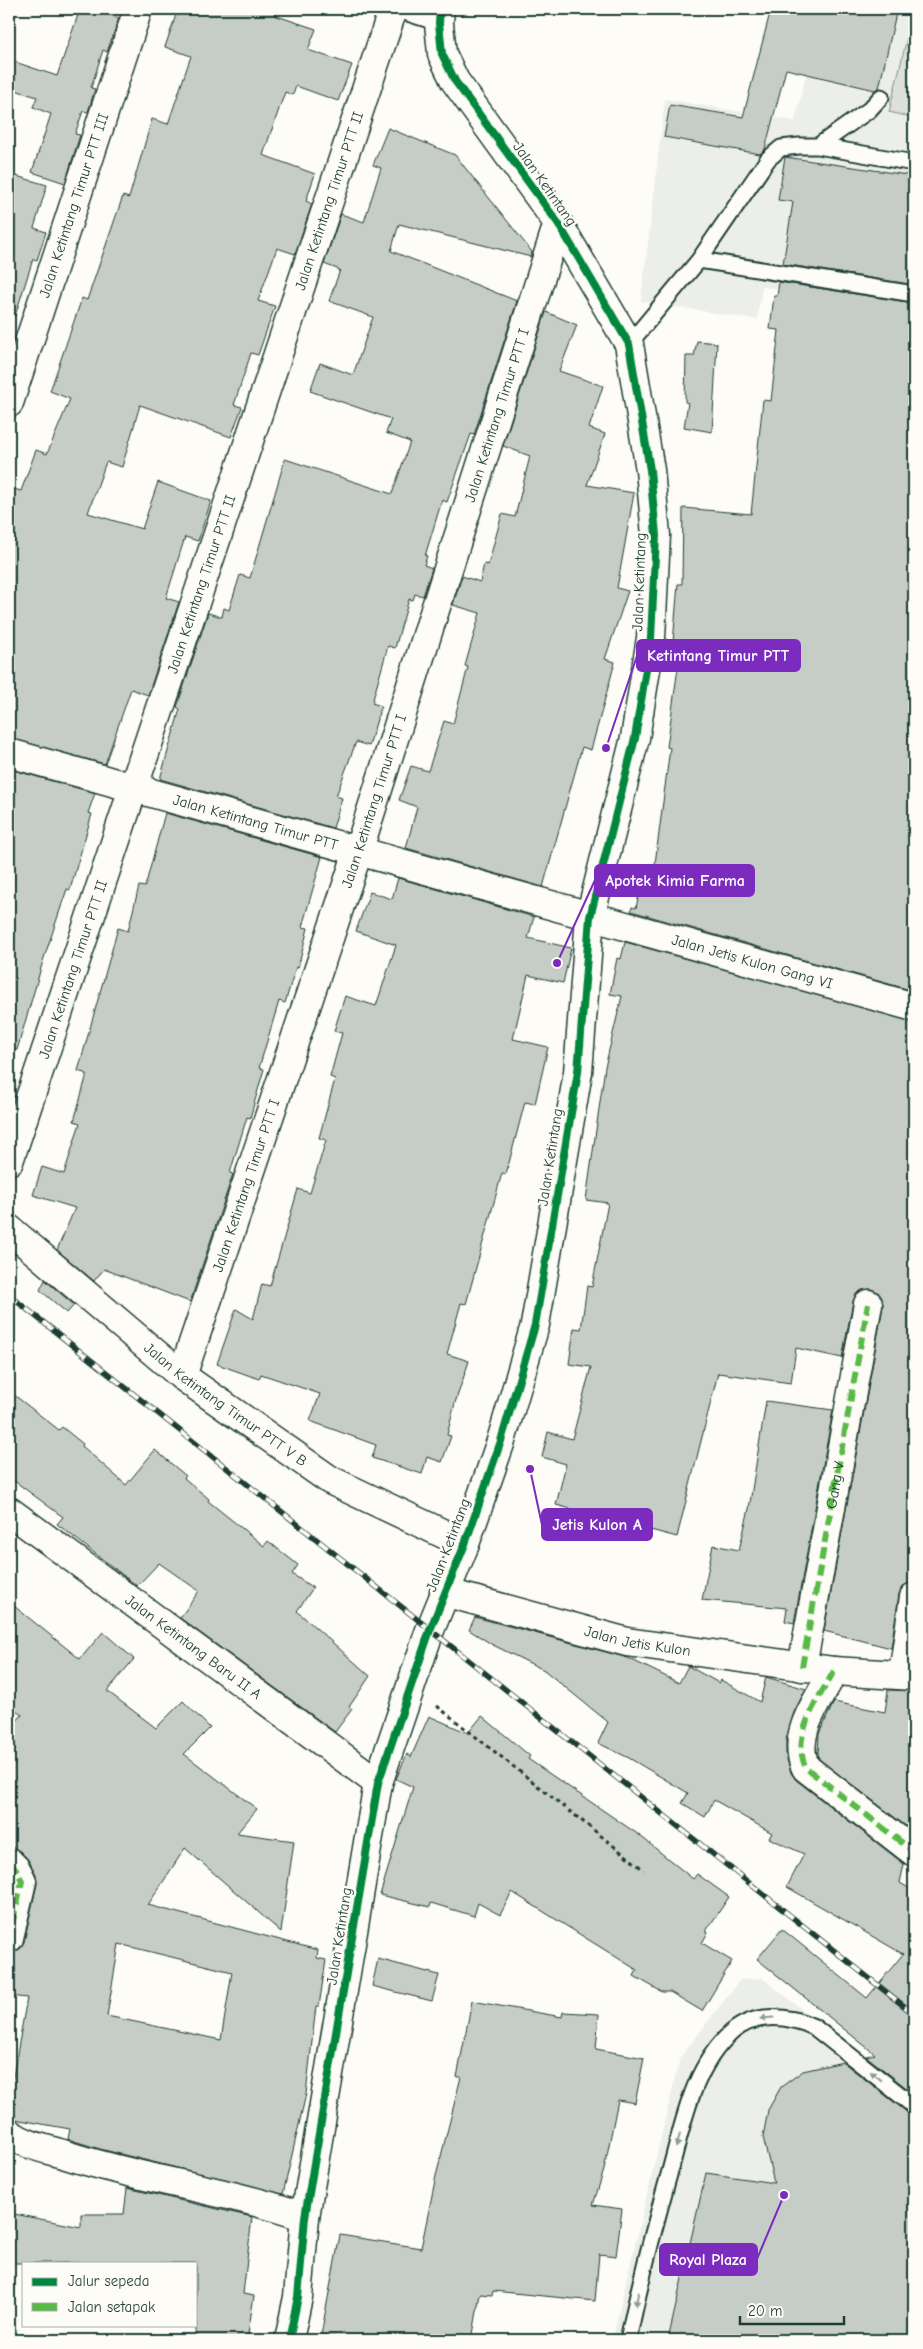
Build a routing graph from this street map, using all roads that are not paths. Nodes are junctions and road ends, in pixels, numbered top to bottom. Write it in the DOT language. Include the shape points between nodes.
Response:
graph roads {
  1 [pos="138,9"];
  2 [pos="394,9"];
  3 [pos="439,16"];
  4 [pos="881,97"];
  5 [pos="818,146"];
  6 [pos="914,163"];
  7 [pos="558,224"];
  8 [pos="699,260"];
  9 [pos="914,294"];
  10 [pos="629,344"];
  11 [pos="9,403"];
  12 [pos="9,753"];
  13 [pos="132,788"];
  14 [pos="358,852"];
  15 [pos="590,917"];
  16 [pos="914,1007"];
  17 [pos="9,1162"];
  18 [pos="9,1229"];
  19 [pos="868,1304"];
  20 [pos="182,1376"];
  21 [pos="9,1511"];
  22 [pos="466,1544"];
  23 [pos="444,1592"];
  24 [pos="914,1596"];
  25 [pos="802,1667"];
  26 [pos="834,1671"];
  27 [pos="908,1675"];
  28 [pos="378,1784"];
  29 [pos="914,1852"];
  30 [pos="9,1862"];
  31 [pos="9,1938"];
  32 [pos="914,2106"];
  33 [pos="9,2133"];
  34 [pos="305,2217"];
  35 [pos="290,2340"];
  36 [pos="628,2340"];
  1 -- 11 [label="street, Jalan Ketintang Timur PTT III"];
  2 -- 3 [label="lane, Jalan Ketintang"];
  2 -- 13 [label="street, Jalan Ketintang Timur PTT II"];
  3 -- 7 [label="street, Jalan Ketintang" via="442,54 455,81"];
  4 -- 5 [label="lane" via="869,110"];
  5 -- 6 [label="lane"];
  5 -- 8 [label="lane" via="781,148 768,159"];
  7 -- 10 [label="street, Jalan Ketintang"];
  7 -- 14 [label="street, Jalan Ketintang Timur PTT I"];
  8 -- 9 [label="lane"];
  8 -- 10 [label="lane"];
  10 -- 15 [label="street, Jalan Ketintang" via="650,470 656,535 651,638 635,738"];
  12 -- 13 [label="street, Jalan Ketintang Timur PTT"];
  13 -- 14 [label="street, Jalan Ketintang Timur PTT"];
  13 -- 17 [label="street, Jalan Ketintang Timur PTT II"];
  14 -- 15 [label="street, Jalan Ketintang Timur PTT"];
  14 -- 20 [label="street, Jalan Ketintang Timur PTT I"];
  15 -- 16 [label="street, Jalan Jetis Kulon Gang VI"];
  15 -- 22 [label="street, Jalan Ketintang" via="578,1072 535,1325"];
  18 -- 20 [label="street, Jalan Ketintang Timur PTT V B"];
  19 -- 25 [label="street, Gang V"];
  20 -- 22 [label="street, Jalan Ketintang Timur PTT V B" via="330,1480"];
  21 -- 28 [label="street, Jalan Ketintang Baru II A"];
  22 -- 23 [label="street, Jalan Ketintang"];
  23 -- 25 [label="street, Jalan Jetis Kulon" via="627,1642"];
  23 -- 28 [label="street, Jalan Ketintang"];
  24 -- 27 [label="street"];
  25 -- 26 [label="street, Jalan Jetis Kulon"];
  26 -- 27 [label="street, Jalan Jetis Kulon"];
  26 -- 29 [label="street" via="802,1734 801,1748 806,1768"];
  28 -- 34 [label="street, Jalan Ketintang"];
  30 -- 31 [label="street" via="22,1881"];
  32 -- 36 [label="lane, one-way" via="814,2027 800,2021 768,2017 753,2020 734,2030 708,2061 691,2096 647,2250"];
  33 -- 34 [label="street" via="115,2171 262,2202"];
  34 -- 35 [label="street, Jalan Ketintang" via="298,2297"];
}
